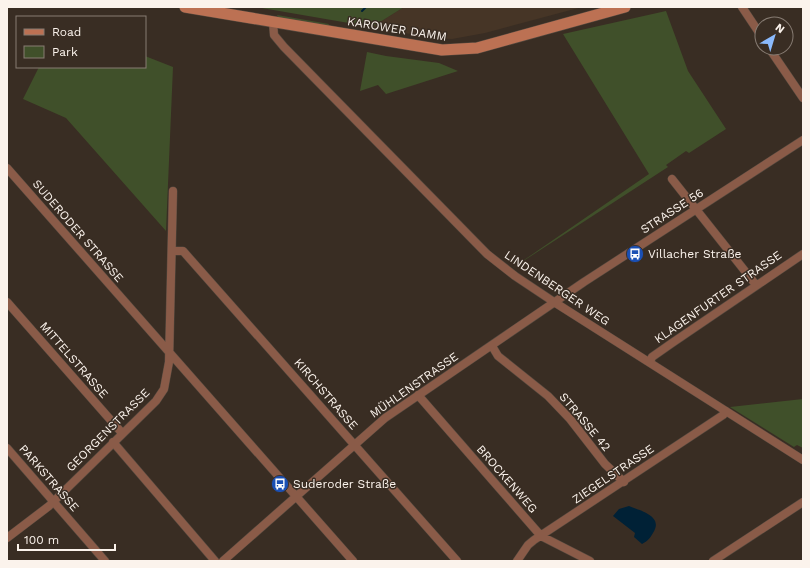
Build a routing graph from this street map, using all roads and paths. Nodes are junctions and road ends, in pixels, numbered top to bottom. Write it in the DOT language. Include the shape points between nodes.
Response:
graph roads {
  1 [pos="185,7"];
  2 [pos="625,7"];
  3 [pos="742,7"];
  4 [pos="274,22"];
  5 [pos="754,25"];
  6 [pos="774,56"];
  7 [pos="803,98"];
  8 [pos="803,140"];
  9 [pos="7,168"];
  10 [pos="672,179"];
  11 [pos="173,190"];
  12 [pos="696,209"];
  13 [pos="172,251"];
  14 [pos="803,254"];
  15 [pos="756,285"];
  16 [pos="7,302"];
  17 [pos="554,302"];
  18 [pos="492,346"];
  19 [pos="169,351"];
  20 [pos="650,362"];
  21 [pos="418,395"];
  22 [pos="726,411"];
  23 [pos="122,433"];
  24 [pos="113,442"];
  25 [pos="354,444"];
  26 [pos="7,448"];
  27 [pos="803,460"];
  28 [pos="624,482"];
  29 [pos="296,496"];
  30 [pos="54,501"];
  31 [pos="803,502"];
  32 [pos="541,536"];
  33 [pos="7,538"];
  34 [pos="105,561"];
  35 [pos="215,561"];
  36 [pos="223,561"];
  37 [pos="353,561"];
  38 [pos="457,561"];
  39 [pos="517,561"];
  40 [pos="590,561"];
  41 [pos="713,561"];
  1 -- 4 [label="main road, KAROWER DAMM"];
  2 -- 4 [label="main road, KAROWER DAMM" via="477,48 456,50 429,50"];
  3 -- 5 [label="street"];
  4 -- 17 [label="street, LINDENBERGER WEG" via="274,35 284,47 487,254"];
  6 -- 7 [label="street"];
  8 -- 12 [label="street, STRASSE 56"];
  9 -- 19 [label="street, SUDERODER STRASSE"];
  10 -- 12 [label="street"];
  11 -- 13 [label="street, GEORGENSTRASSE"];
  12 -- 15 [label="street"];
  12 -- 17 [label="street, STRASSE 56"];
  13 -- 19 [label="street, GEORGENSTRASSE"];
  13 -- 25 [label="street, KIRCHSTRASSE" via="183,251"];
  14 -- 15 [label="street, KLAGENFURTER STRASSE"];
  15 -- 20 [label="street, KLAGENFURTER STRASSE" via="672,343"];
  16 -- 23 [label="street, MITTELSTRASSE"];
  17 -- 18 [label="street, MÜHLENSTRASSE"];
  17 -- 20 [label="street, LINDENBERGER WEG"];
  18 -- 21 [label="street, MÜHLENSTRASSE"];
  18 -- 28 [label="street, STRASSE 42" via="498,356 559,407 605,464"];
  19 -- 23 [label="street, GEORGENSTRASSE" via="166,382 162,394"];
  19 -- 29 [label="street, SUDERODER STRASSE"];
  20 -- 22 [label="street, LINDENBERGER WEG"];
  21 -- 25 [label="street, MÜHLENSTRASSE"];
  21 -- 32 [label="street, BROCKENWEG"];
  22 -- 27 [label="street, LINDENBERGER WEG"];
  22 -- 28 [label="street, ZIEGELSTRASSE"];
  23 -- 24 [label="street, GEORGENSTRASSE"];
  24 -- 30 [label="street, GEORGENSTRASSE"];
  24 -- 35 [label="street"];
  25 -- 29 [label="street, MÜHLENSTRASSE"];
  25 -- 38 [label="street, KIRCHSTRASSE"];
  26 -- 30 [label="street, PARKSTRASSE"];
  28 -- 32 [label="street, ZIEGELSTRASSE"];
  29 -- 36 [label="street, MÜHLENSTRASSE"];
  29 -- 37 [label="street, SUDERODER STRASSE"];
  30 -- 33 [label="street, GEORGENSTRASSE"];
  30 -- 34 [label="street, PARKSTRASSE"];
  31 -- 41 [label="street"];
  32 -- 39 [label="street, ZIEGELSTRASSE" via="528,545"];
  32 -- 40 [label="street, BROCKENWEG"];
}
